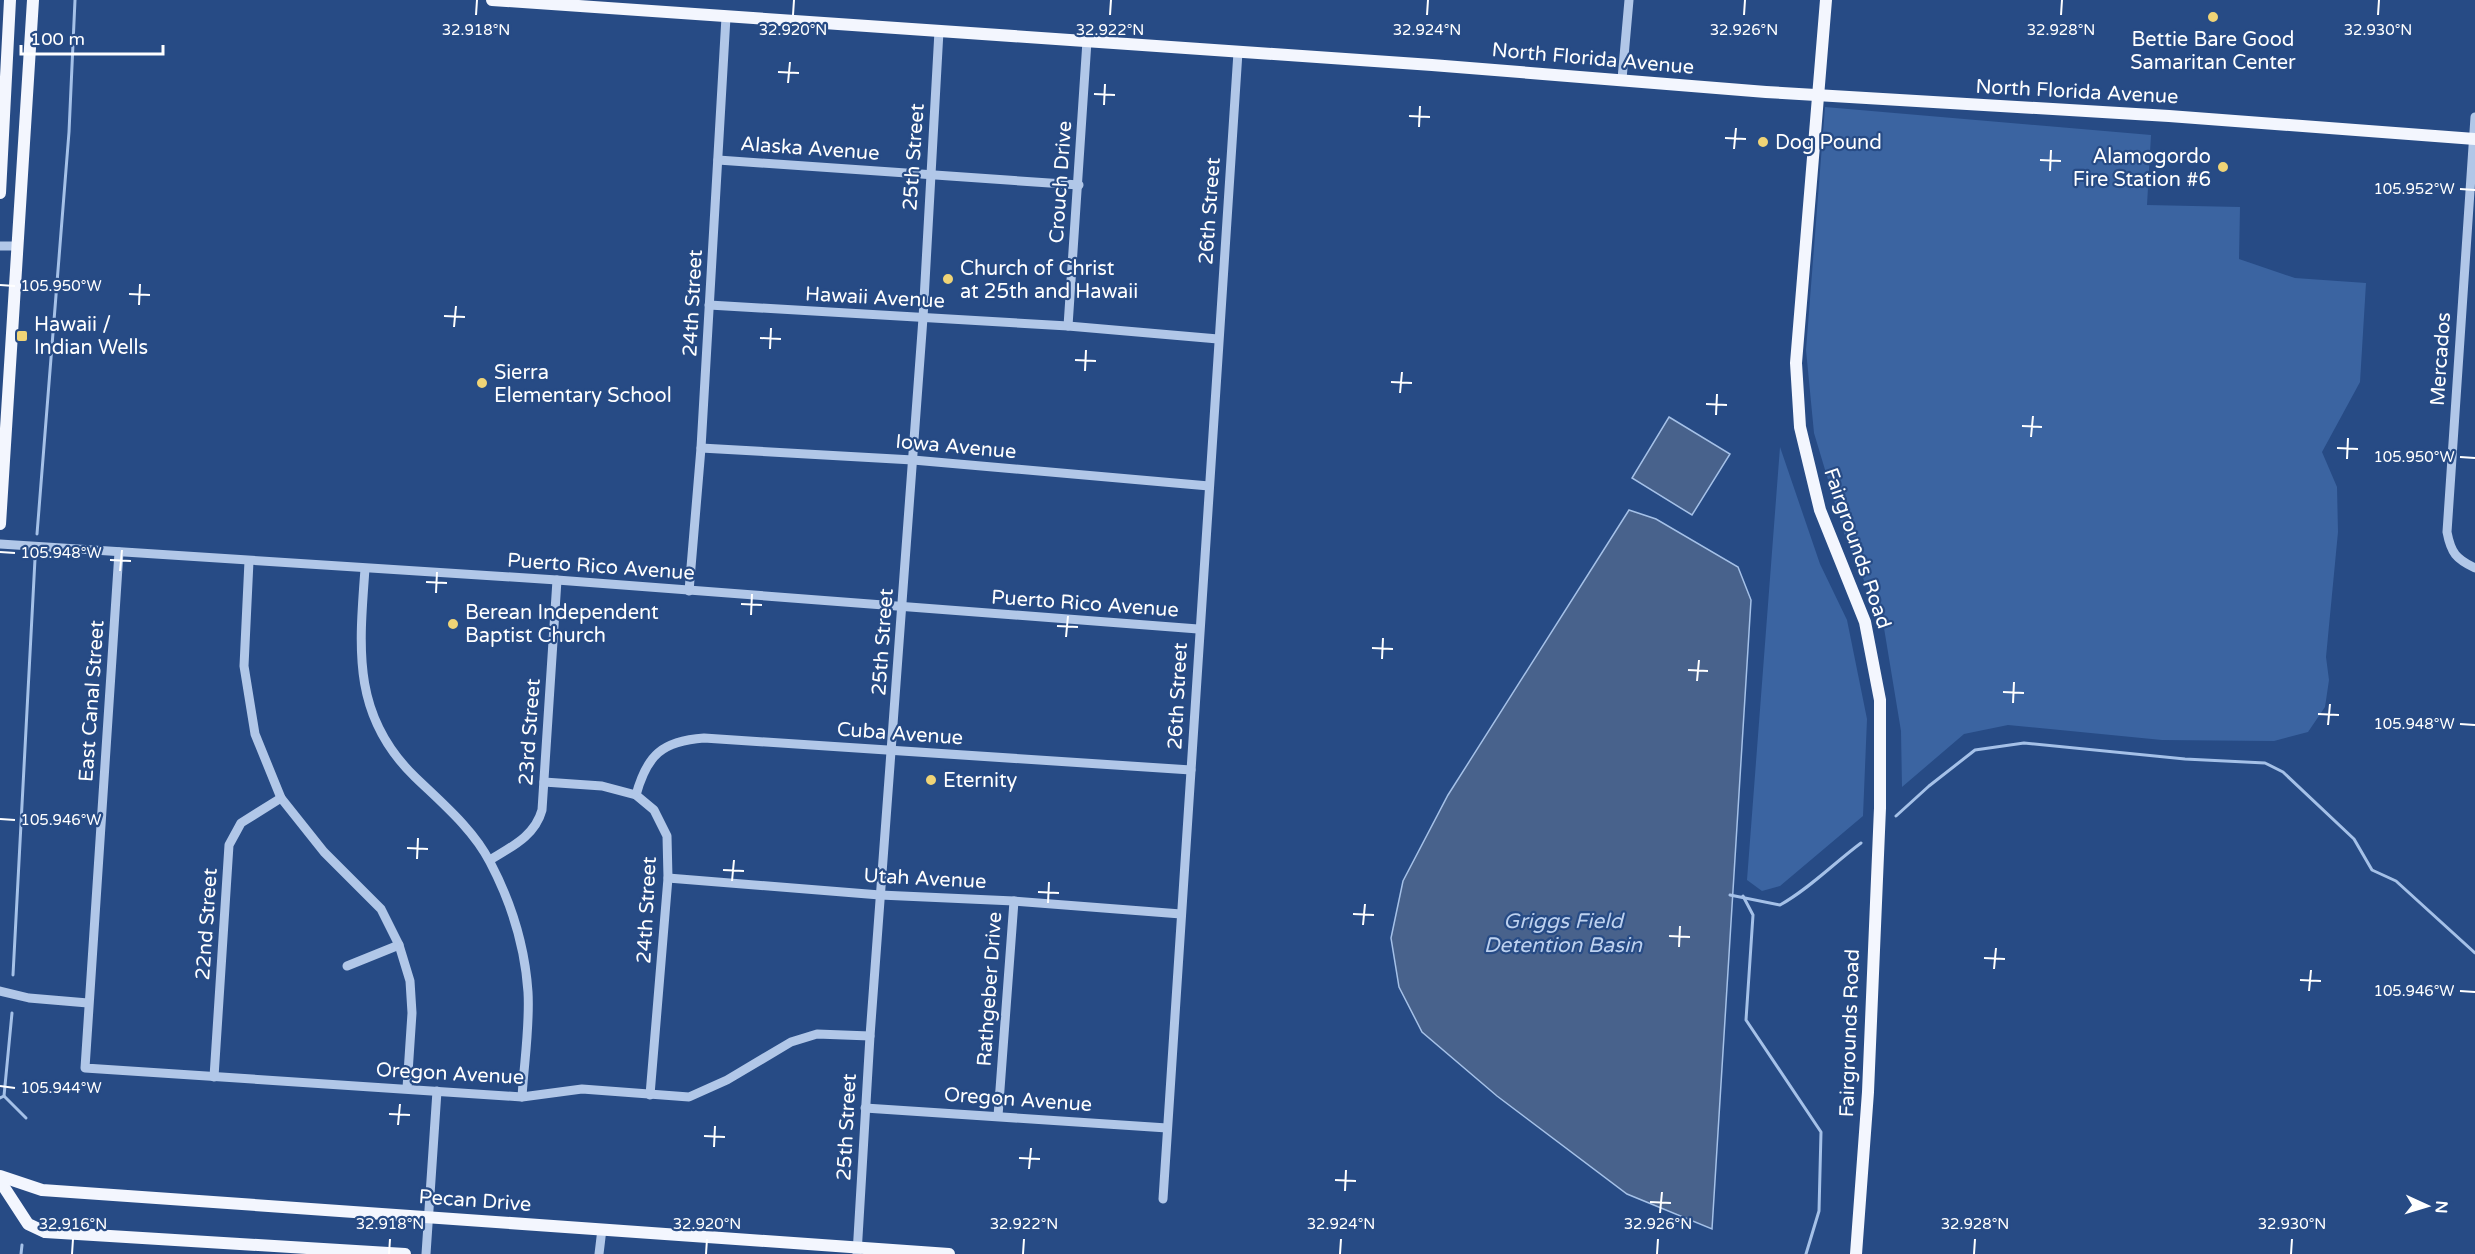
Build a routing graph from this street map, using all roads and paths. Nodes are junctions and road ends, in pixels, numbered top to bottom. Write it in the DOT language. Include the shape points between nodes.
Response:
graph roads {
  1 [pos="10,0"];
  2 [pos="33,0"];
  3 [pos="492,0"];
  4 [pos="1629,0"];
  5 [pos="1826,0"];
  6 [pos="642,6"];
  7 [pos="726,17"];
  8 [pos="939,31"];
  9 [pos="1087,41"];
  10 [pos="1238,52"];
  11 [pos="1622,79"];
  12 [pos="1818,95"];
  13 [pos="2475,117"];
  14 [pos="2474,139"];
  15 [pos="718,160"];
  16 [pos="931,174"];
  17 [pos="1078,185"];
  18 [pos="0,193"];
  19 [pos="0,246"];
  20 [pos="17,246"];
  21 [pos="709,305"];
  22 [pos="923,318"];
  23 [pos="1068,326"];
  24 [pos="1218,339"];
  25 [pos="701,448"];
  26 [pos="913,460"];
  27 [pos="1209,486"];
  28 [pos="0,524"];
  29 [pos="0,544"];
  30 [pos="119,552"];
  31 [pos="249,561"];
  32 [pos="2475,568"];
  33 [pos="365,569"];
  34 [pos="557,580"];
  35 [pos="689,591"];
  36 [pos="902,609"];
  37 [pos="1198,630"];
  38 [pos="892,751"];
  39 [pos="1191,770"];
  40 [pos="544,782"];
  41 [pos="636,795"];
  42 [pos="281,798"];
  43 [pos="490,860"];
  44 [pos="668,878"];
  45 [pos="880,895"];
  46 [pos="1014,901"];
  47 [pos="1181,914"];
  48 [pos="399,945"];
  49 [pos="347,966"];
  50 [pos="0,992"];
  51 [pos="88,1003"];
  52 [pos="870,1036"];
  53 [pos="85,1068"];
  54 [pos="214,1077"];
  55 [pos="407,1088"];
  56 [pos="436,1091"];
  57 [pos="650,1095"];
  58 [pos="522,1097"];
  59 [pos="865,1108"];
  60 [pos="998,1116"];
  61 [pos="1167,1128"];
  62 [pos="0,1176"];
  63 [pos="0,1181"];
  64 [pos="0,1194"];
  65 [pos="1163,1200"];
  66 [pos="14,1203"];
  67 [pos="429,1216"];
  68 [pos="602,1229"];
  69 [pos="857,1251"];
  70 [pos="405,1254"];
  71 [pos="426,1254"];
  72 [pos="599,1254"];
  73 [pos="949,1254"];
  74 [pos="1856,1254"];
  1 -- 18 [label="main road"];
  2 -- 20 [label="main road"];
  3 -- 6 [label="main road, North Florida Avenue"];
  4 -- 11 [label="street"];
  5 -- 12 [label="main road, Fairgrounds Road"];
  6 -- 7 [label="main road, North Florida Avenue"];
  7 -- 8 [label="main road, North Florida Avenue"];
  7 -- 15 [label="street, 24th Street"];
  8 -- 9 [label="main road, North Florida Avenue"];
  8 -- 16 [label="street, 25th Street"];
  9 -- 10 [label="main road, North Florida Avenue"];
  9 -- 17 [label="street, Crouch Drive"];
  10 -- 11 [label="main road, North Florida Avenue"];
  10 -- 24 [label="street, 26th Street"];
  11 -- 12 [label="main road, North Florida Avenue"];
  12 -- 14 [label="main road, North Florida Avenue"];
  12 -- 74 [label="main road, Fairgrounds Road" via="1796,363 1800,427 1820,510 1865,622 1880,700 1880,808 1868,1092"];
  13 -- 14 [label="street, Mercados"];
  14 -- 32 [label="street, Mercados" via="2447,532 2450,552"];
  15 -- 16 [label="street, Alaska Avenue"];
  15 -- 21 [label="street, 24th Street"];
  16 -- 17 [label="street, Alaska Avenue"];
  16 -- 22 [label="street, 25th Street"];
  17 -- 23 [label="street, Crouch Drive"];
  19 -- 20 [label="street"];
  20 -- 28 [label="main road"];
  21 -- 22 [label="street, Hawaii Avenue"];
  21 -- 25 [label="street, 24th Street"];
  22 -- 23 [label="street, Hawaii Avenue"];
  22 -- 26 [label="street, 25th Street"];
  23 -- 24 [label="street, Hawaii Avenue"];
  24 -- 27 [label="street, 26th Street"];
  25 -- 26 [label="street, Iowa Avenue"];
  25 -- 35 [label="street, 24th Street"];
  26 -- 27 [label="street, Iowa Avenue"];
  26 -- 36 [label="street, 25th Street"];
  27 -- 37 [label="street, 26th Street"];
  29 -- 30 [label="street, Puerto Rico Avenue"];
  30 -- 31 [label="street, Puerto Rico Avenue"];
  30 -- 51 [label="street, East Canal Street"];
  31 -- 33 [label="street, Puerto Rico Avenue"];
  31 -- 42 [label="street" via="244,666 255,734"];
  33 -- 34 [label="street, Puerto Rico Avenue"];
  33 -- 43 [label="street" via="361,670 378,727 400,762 461,821"];
  34 -- 35 [label="street, Puerto Rico Avenue"];
  34 -- 40 [label="street, 23rd Street"];
  35 -- 36 [label="street, Puerto Rico Avenue"];
  36 -- 37 [label="street, Puerto Rico Avenue"];
  36 -- 38 [label="street, 25th Street"];
  37 -- 39 [label="street, 26th Street"];
  38 -- 39 [label="street, Cuba Avenue"];
  38 -- 41 [label="street, Cuba Avenue" via="704,738 679,740 656,754 642,772"];
  38 -- 45 [label="street, 25th Street"];
  39 -- 47 [label="street, 26th Street"];
  40 -- 41 [label="street" via="602,786"];
  40 -- 43 [label="street, 23rd Street" via="540,819 527,837"];
  41 -- 44 [label="street, 24th Street" via="654,810 667,836"];
  42 -- 48 [label="street" via="324,852 381,909"];
  42 -- 54 [label="street, 22nd Street" via="241,823 229,844"];
  43 -- 58 [label="street" via="513,912 528,993"];
  44 -- 45 [label="street, Utah Avenue"];
  44 -- 57 [label="street, 24th Street"];
  45 -- 46 [label="street, Utah Avenue"];
  45 -- 52 [label="street, 25th Street"];
  46 -- 47 [label="street, Utah Avenue"];
  46 -- 60 [label="street, Rathgeber Drive"];
  47 -- 61 [label="street, 26th Street"];
  48 -- 49 [label="street"];
  48 -- 55 [label="street" via="410,981 412,1013"];
  50 -- 51 [label="street"];
  51 -- 53 [label="street, East Canal Street"];
  52 -- 57 [label="street, Oregon Avenue" via="817,1034 790,1042 727,1080 689,1097"];
  52 -- 59 [label="street, 25th Street"];
  53 -- 54 [label="street, Oregon Avenue"];
  54 -- 55 [label="street, Oregon Avenue"];
  55 -- 56 [label="street, Oregon Avenue"];
  56 -- 58 [label="street, Oregon Avenue"];
  56 -- 67 [label="street"];
  57 -- 58 [label="street, Oregon Avenue" via="582,1089"];
  59 -- 60 [label="street, Oregon Avenue"];
  59 -- 69 [label="street, 25th Street"];
  60 -- 61 [label="street, Oregon Avenue"];
  61 -- 65 [label="street, 26th Street"];
  62 -- 67 [label="main road, Pecan Drive" via="42,1190"];
  63 -- 66 [label="main road"];
  64 -- 66 [label="main road"];
  66 -- 70 [label="main road" via="28,1224 45,1232"];
  67 -- 68 [label="main road, Pecan Drive"];
  67 -- 71 [label="street"];
  68 -- 69 [label="main road, Pecan Drive"];
  68 -- 72 [label="street"];
  69 -- 73 [label="main road, Pecan Drive"];
}
